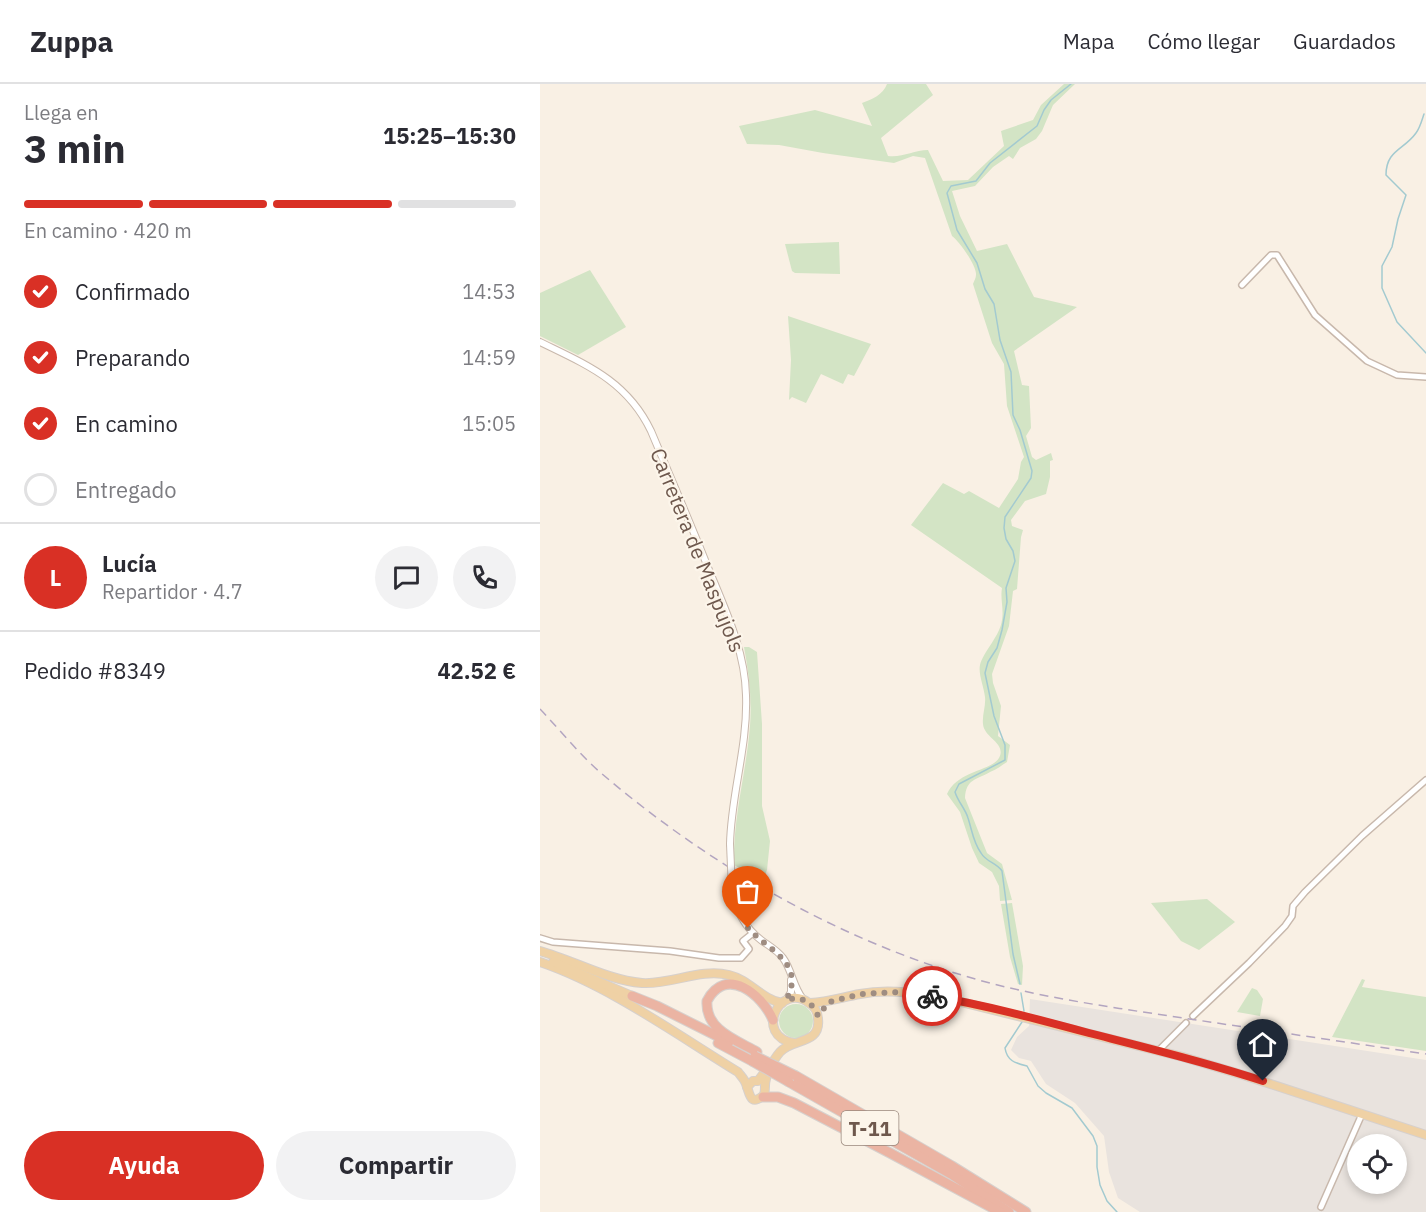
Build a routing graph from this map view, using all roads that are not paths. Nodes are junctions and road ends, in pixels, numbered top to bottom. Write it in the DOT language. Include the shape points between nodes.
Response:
graph roads {
  1 [pos="1242,285"];
  2 [pos="540,342"];
  3 [pos="1426,377"];
  4 [pos="1426,780"];
  5 [pos="753,933"];
  6 [pos="540,938"];
  7 [pos="540,951"];
  8 [pos="540,957"];
  9 [pos="540,962"];
  10 [pos="790,971"];
  11 [pos="632,996"];
  12 [pos="784,1001"];
  13 [pos="807,1001"];
  14 [pos="829,1002"];
  15 [pos="818,1016"];
  16 [pos="1193,1016"];
  17 [pos="773,1020"];
  18 [pos="1186,1023"];
  19 [pos="777,1034"];
  20 [pos="794,1043"];
  21 [pos="1158,1050"];
  22 [pos="755,1056"];
  23 [pos="792,1079"];
  24 [pos="761,1084"];
  25 [pos="747,1087"];
  26 [pos="763,1097"];
  27 [pos="1362,1114"];
  28 [pos="1426,1135"];
  29 [pos="951,1170"];
  30 [pos="1321,1207"];
  31 [pos="1000,1212"];
  32 [pos="1009,1212"];
  33 [pos="1026,1212"];
  1 -- 3 [label="street" via="1271,255 1276,255 1315,315 1367,361 1397,375"];
  2 -- 5 [label="street, Carretera de Maspujols, bridge" via="605,377 637,407 651,431 727,615 742,662 747,714 731,817 732,889 737,909"];
  4 -- 16 [label="street" via="1305,892 1293,906 1285,926"];
  5 -- 6 [label="street" via="743,941 748,949 741,958"];
  5 -- 10 [label="street, Carretera de Maspujols" via="778,952"];
  7 -- 12 [label="main road" via="643,983 712,973 730,975 747,982 767,999"];
  8 -- 11 [label="main road, T-11"];
  9 -- 25 [label="main road" via="629,1005 738,1072"];
  10 -- 12 [label="street" via="792,987"];
  10 -- 13 [label="street, Carretera de Maspujols" via="799,994"];
  11 -- 22 [label="highway, T-11"];
  12 -- 13 [label="main road"];
  12 -- 17 [label="main road" via="774,1012"];
  13 -- 14 [label="main road"];
  13 -- 15 [label="main road"];
  14 -- 15 [label="main road"];
  14 -- 21 [label="main road" via="882,992 922,994"];
  15 -- 20 [label="main road" via="812,1036"];
  17 -- 19 [label="main road"];
  17 -- 22 [label="highway" via="762,1002 738,985 717,988 707,1001 707,1012 714,1025"];
  18 -- 21 [label="street"];
  19 -- 20 [label="main road"];
  19 -- 24 [label="main road" via="777,1050"];
  20 -- 24 [label="main road" via="779,1053"];
  21 -- 27 [label="main road"];
  22 -- 23 [label="highway, T-11, bridge"];
  23 -- 29 [label="highway, T-11"];
  23 -- 29 [label="highway, T-11" via="814,1085"];
  24 -- 25 [label="main road" via="750,1083"];
  24 -- 26 [label="main road" via="766,1092"];
  25 -- 26 [label="main road" via="750,1098"];
  26 -- 31 [label="highway" via="794,1103"];
  27 -- 28 [label="main road"];
  27 -- 30 [label="street"];
  29 -- 32 [label="highway, T-11"];
  29 -- 33 [label="highway, T-11"];
}
